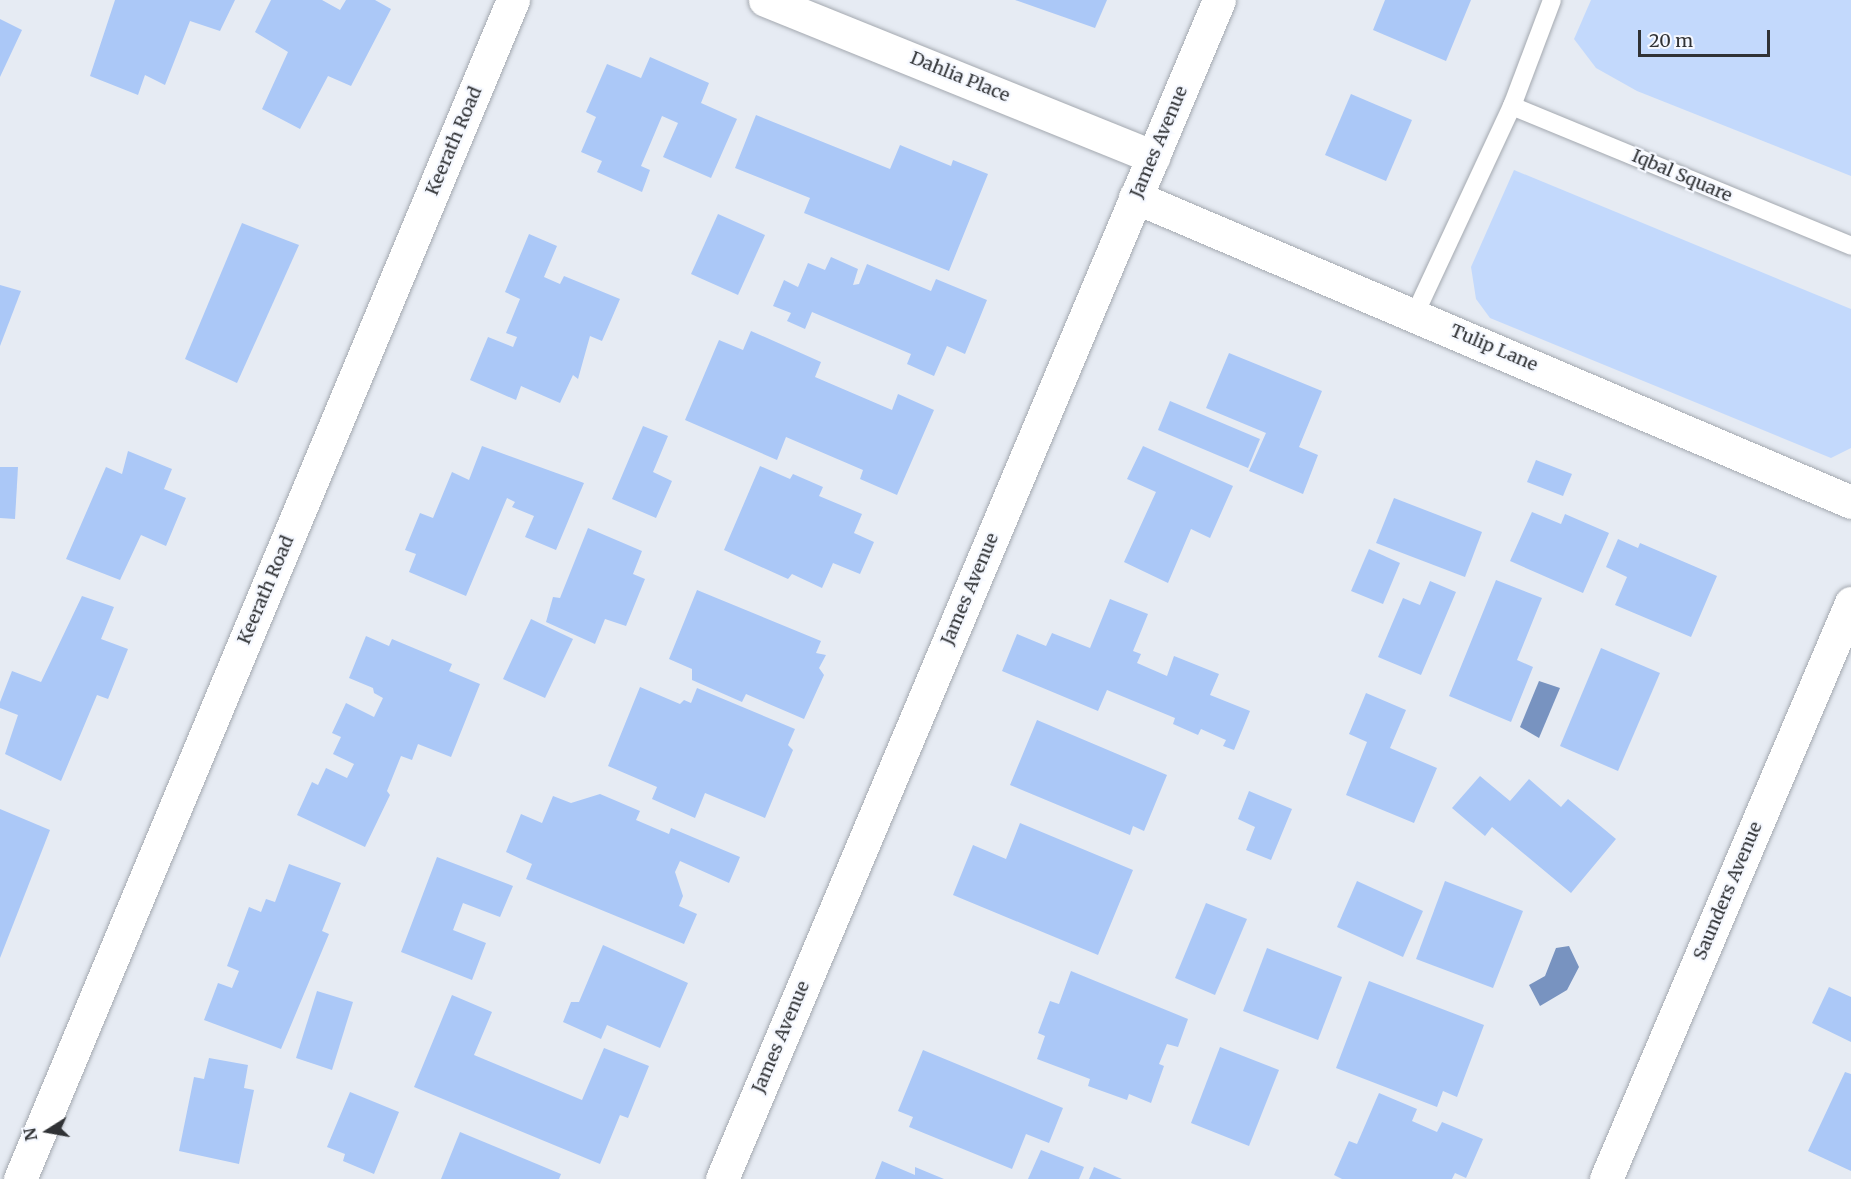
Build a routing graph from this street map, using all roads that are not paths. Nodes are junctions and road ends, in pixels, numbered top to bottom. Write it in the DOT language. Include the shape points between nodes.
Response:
graph roads {
  1 [pos="513,0"];
  2 [pos="765,0"];
  3 [pos="1219,0"];
  4 [pos="1552,0"];
  5 [pos="1512,106"];
  6 [pos="1153,157"];
  7 [pos="1135,197"];
  8 [pos="1851,246"];
  9 [pos="1415,314"];
  10 [pos="1851,502"];
  11 [pos="1851,603"];
  12 [pos="20,1179"];
  13 [pos="722,1179"];
  14 [pos="1606,1179"];
  1 -- 12 [label="street, Keerath Road"];
  2 -- 6 [label="street, Dahlia Place"];
  3 -- 6 [label="street, James Avenue"];
  4 -- 5 [label="lane"];
  5 -- 8 [label="lane, Iqbal Square"];
  5 -- 9 [label="lane"];
  6 -- 7 [label="street, James Avenue"];
  7 -- 9 [label="street, Tulip Lane"];
  7 -- 13 [label="street, James Avenue"];
  9 -- 10 [label="street, Tulip Lane"];
  11 -- 14 [label="street, Saunders Avenue"];
}
